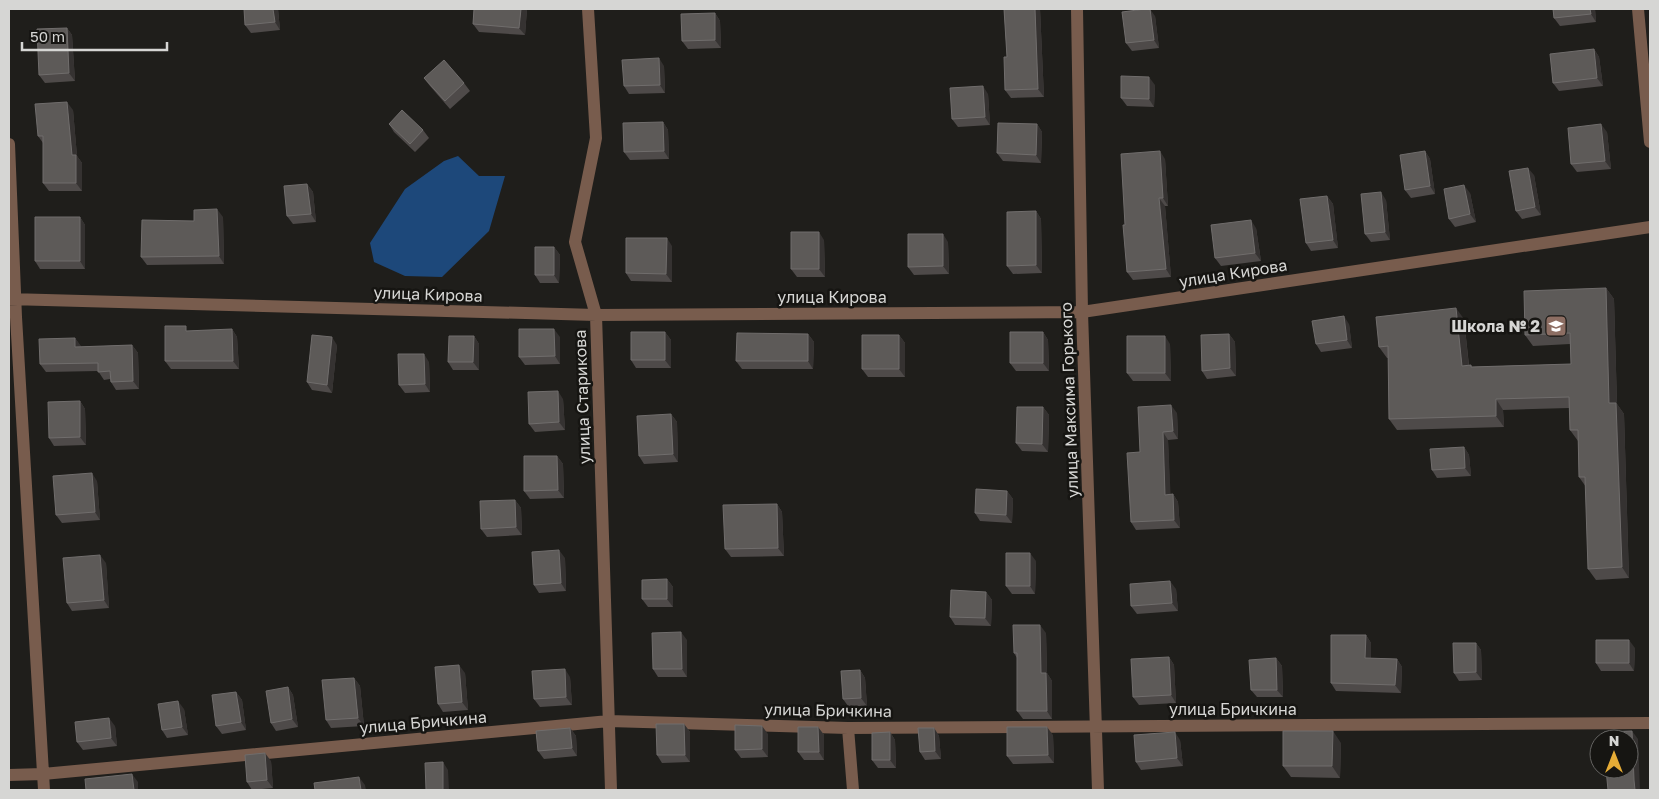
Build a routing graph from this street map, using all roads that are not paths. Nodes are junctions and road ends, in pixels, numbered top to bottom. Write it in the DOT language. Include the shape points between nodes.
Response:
graph roads {
  1 [pos="588,9"];
  2 [pos="1077,9"];
  3 [pos="1638,9"];
  4 [pos="1650,142"];
  5 [pos="9,144"];
  6 [pos="1650,226"];
  7 [pos="12,299"];
  8 [pos="1082,312"];
  9 [pos="596,315"];
  10 [pos="609,721"];
  11 [pos="1650,723"];
  12 [pos="1096,726"];
  13 [pos="848,728"];
  14 [pos="44,774"];
  15 [pos="9,775"];
  16 [pos="44,790"];
  17 [pos="611,790"];
  18 [pos="853,790"];
  19 [pos="1098,790"];
  1 -- 9 [label="street, улица Старикова" via="596,138 575,242"];
  2 -- 8 [label="street, улица Максима Горького"];
  3 -- 4 [label="street"];
  5 -- 7 [label="street"];
  6 -- 8 [label="street, улица Кирова"];
  7 -- 9 [label="street, улица Кирова"];
  7 -- 14 [label="street"];
  8 -- 9 [label="street, улица Кирова"];
  8 -- 12 [label="street, улица Максима Горького"];
  9 -- 10 [label="street, улица Старикова"];
  10 -- 13 [label="street, улица Бричкина"];
  10 -- 14 [label="street, улица Бричкина"];
  10 -- 17 [label="street, улица Старикова"];
  11 -- 12 [label="street, улица Бричкина"];
  12 -- 13 [label="street, улица Бричкина"];
  12 -- 19 [label="street, улица Максима Горького"];
  13 -- 18 [label="street"];
  14 -- 15 [label="street, улица Бричкина"];
  14 -- 16 [label="street"];
}
